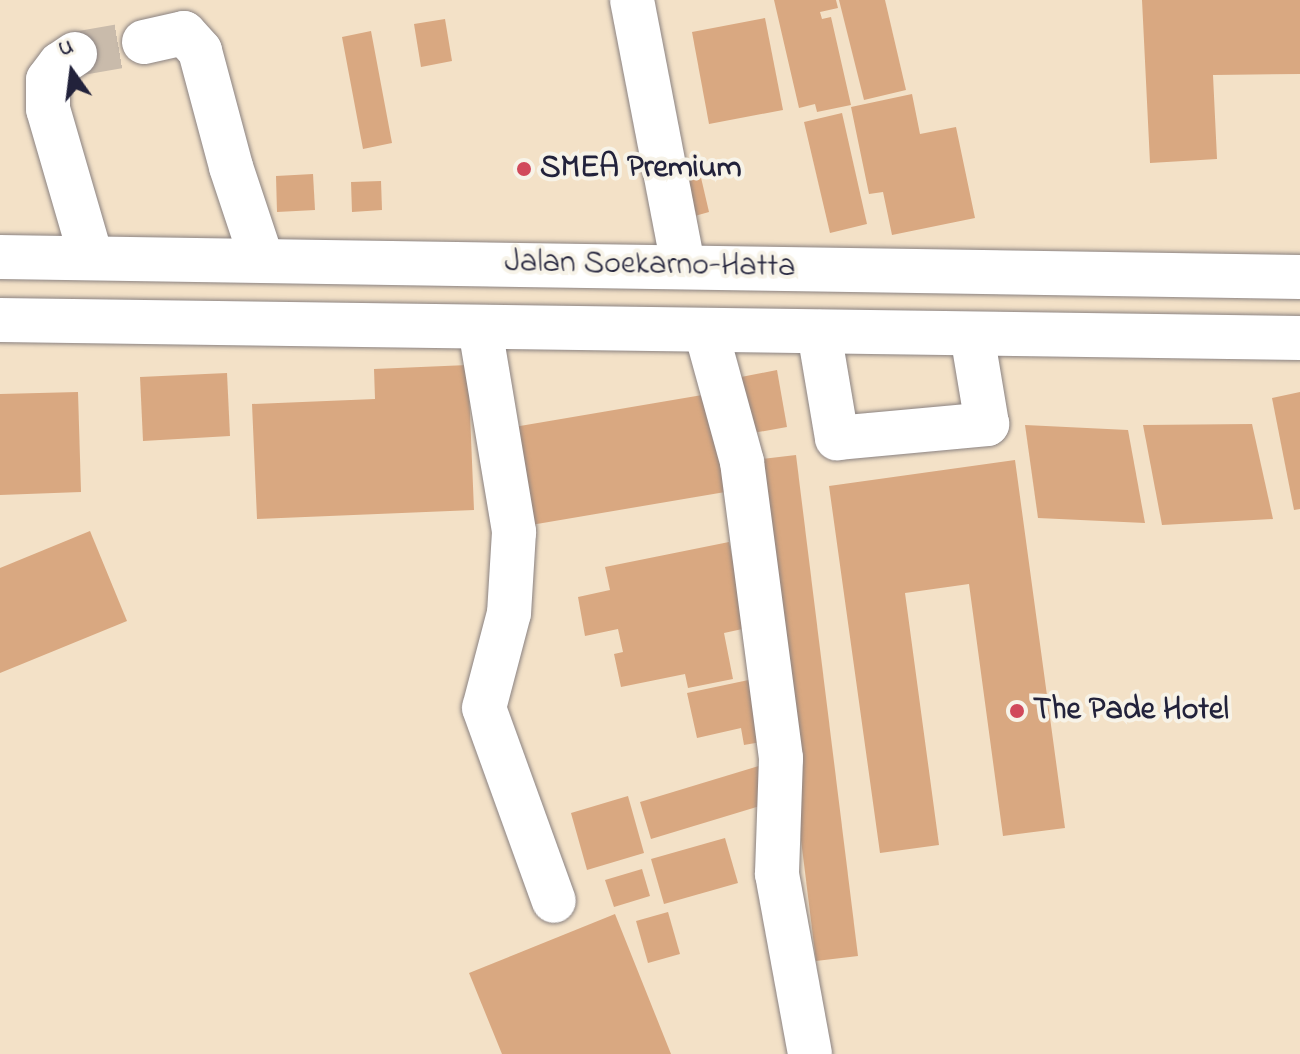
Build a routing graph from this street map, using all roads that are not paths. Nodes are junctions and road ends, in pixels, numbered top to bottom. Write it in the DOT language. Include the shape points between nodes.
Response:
graph roads {
  1 [pos="632,0"];
  2 [pos="144,42"];
  3 [pos="75,54"];
  4 [pos="0,257"];
  5 [pos="91,257"];
  6 [pos="262,260"];
  7 [pos="683,266"];
  8 [pos="1300,277"];
  9 [pos="0,320"];
  10 [pos="480,328"];
  11 [pos="706,331"];
  12 [pos="819,332"];
  13 [pos="972,334"];
  14 [pos="1300,338"];
  15 [pos="554,901"];
  16 [pos="810,1054"];
  1 -- 7 [label="main road"];
  2 -- 6 [label="main road" via="184,33 200,51"];
  3 -- 5 [label="main road" via="48,80 48,109"];
  4 -- 5 [label="main road, Jalan Soekarno-Hatta"];
  5 -- 6 [label="main road, Jalan Soekarno-Hatta"];
  6 -- 7 [label="main road, Jalan Soekarno-Hatta"];
  7 -- 8 [label="main road, Jalan Soekarno-Hatta"];
  9 -- 10 [label="main road, Jalan Soekarno-Hatta"];
  10 -- 11 [label="main road, Jalan Soekarno-Hatta"];
  10 -- 15 [label="main road" via="514,532 509,613 484,708"];
  11 -- 12 [label="main road, Jalan Soekarno-Hatta"];
  11 -- 16 [label="main road" via="742,462 780,745 777,874"];
  12 -- 13 [label="main road, Jalan Soekarno-Hatta"];
  12 -- 13 [label="main road" via="837,438 987,424"];
  13 -- 14 [label="main road, Jalan Soekarno-Hatta"];
}
